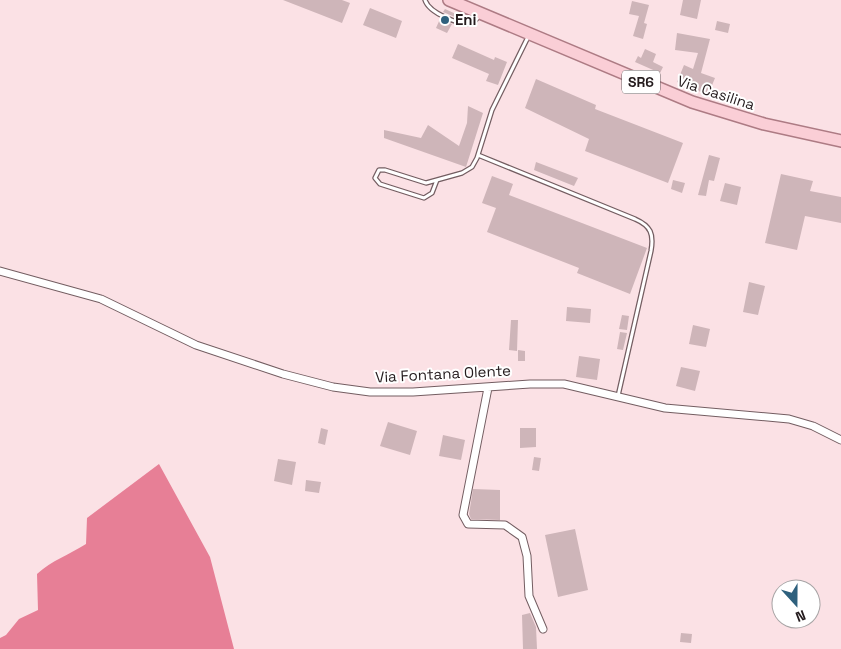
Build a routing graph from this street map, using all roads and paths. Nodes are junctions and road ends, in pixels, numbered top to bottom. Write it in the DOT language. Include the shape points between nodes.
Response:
graph roads {
  1 [pos="425,0"];
  2 [pos="449,0"];
  3 [pos="481,14"];
  4 [pos="529,34"];
  5 [pos="841,141"];
  6 [pos="478,154"];
  7 [pos="437,180"];
  8 [pos="0,271"];
  9 [pos="488,388"];
  10 [pos="618,396"];
  11 [pos="841,440"];
  12 [pos="543,629"];
  1 -- 3 [label="lane" via="430,8 464,24 472,23"];
  2 -- 3 [label="main road, Via Casilina / SR6"];
  3 -- 4 [label="main road, Via Casilina / SR6"];
  4 -- 5 [label="main road, Via Casilina / SR6" via="697,104"];
  4 -- 6 [label="lane" via="492,110"];
  6 -- 7 [label="lane" via="469,169"];
  6 -- 10 [label="lane" via="635,219 651,231 651,251"];
  7 -- 7 [label="lane" via="420,182 382,170 375,178 380,184 424,198 432,193"];
  8 -- 9 [label="street, Via Fontana Olente" via="101,299 190,343 309,382 370,392"];
  9 -- 10 [label="street, Via Fontana Olente" via="558,384"];
  9 -- 12 [label="street" via="463,515 468,524 505,524 522,537 527,556 529,596"];
  10 -- 11 [label="street, Via Fontana Olente" via="665,408 789,418"];
}
